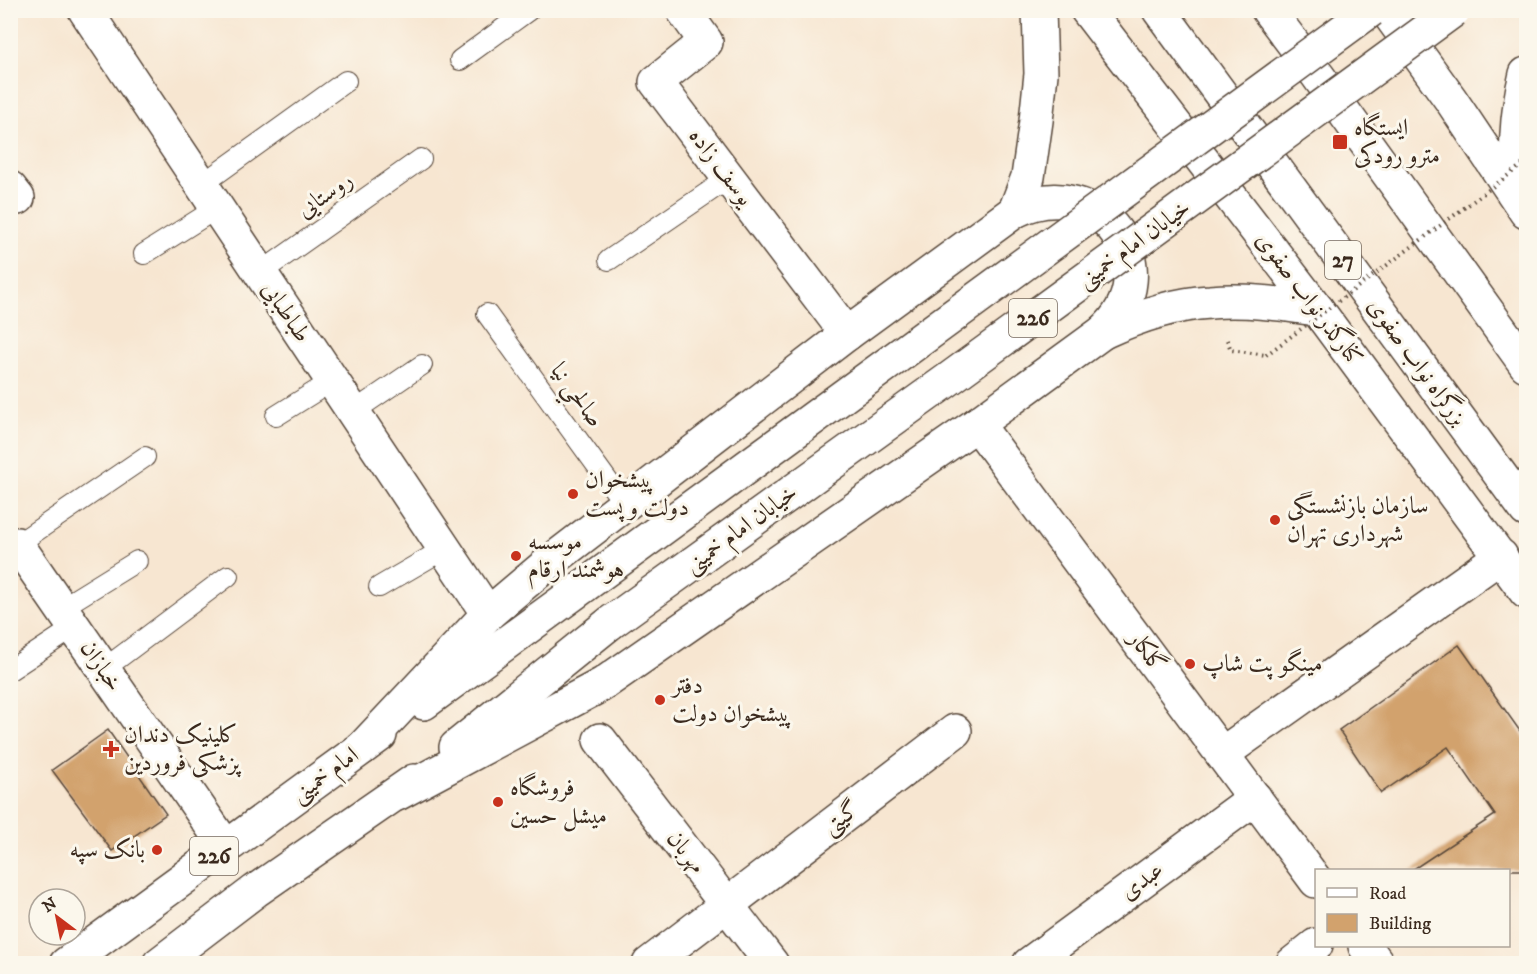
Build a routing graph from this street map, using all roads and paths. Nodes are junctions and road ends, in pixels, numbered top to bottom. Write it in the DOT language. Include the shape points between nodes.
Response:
graph roads {
  1 [pos="529,10"];
  2 [pos="683,10"];
  3 [pos="1039,10"];
  4 [pos="1087,10"];
  5 [pos="1159,10"];
  6 [pos="1268,10"];
  7 [pos="1371,10"];
  8 [pos="1386,10"];
  9 [pos="1454,10"];
  10 [pos="88,12"];
  11 [pos="460,60"];
  12 [pos="1527,74"];
  13 [pos="346,81"];
  14 [pos="421,159"];
  15 [pos="1527,162"];
  16 [pos="729,178"];
  17 [pos="209,196"];
  18 [pos="1523,206"];
  19 [pos="1015,211"];
  20 [pos="144,254"];
  21 [pos="609,260"];
  22 [pos="260,273"];
  23 [pos="1317,309"];
  24 [pos="488,314"];
  25 [pos="1103,332"];
  26 [pos="847,334"];
  27 [pos="1231,350"];
  28 [pos="422,365"];
  29 [pos="1527,365"];
  30 [pos="332,381"];
  31 [pos="353,412"];
  32 [pos="276,417"];
  33 [pos="977,424"];
  34 [pos="145,457"];
  35 [pos="626,506"];
  36 [pos="1527,510"];
  37 [pos="14,547"];
  38 [pos="444,549"];
  39 [pos="1501,556"];
  40 [pos="136,561"];
  41 [pos="228,576"];
  42 [pos="379,586"];
  43 [pos="584,586"];
  44 [pos="1527,592"];
  45 [pos="488,614"];
  46 [pos="68,617"];
  47 [pos="104,669"];
  48 [pos="10,670"];
  49 [pos="955,731"];
  50 [pos="600,740"];
  51 [pos="362,748"];
  52 [pos="1222,754"];
  53 [pos="397,794"];
  54 [pos="1255,798"];
  55 [pos="226,847"];
  56 [pos="1315,878"];
  57 [pos="727,904"];
  58 [pos="1315,946"];
  59 [pos="1366,947"];
  60 [pos="66,963"];
  61 [pos="159,963"];
  62 [pos="649,963"];
  63 [pos="772,963"];
  64 [pos="1029,963"];
  65 [pos="1292,963"];
  66 [pos="1378,963"];
  1 -- 11 [label="lane"];
  2 -- 16 [label="main road, یوسف زاده" via="706,42 656,82"];
  3 -- 19 [label="main road" via="1041,74 1036,121 1028,177"];
  4 -- 23 [label="main road, کنارگذر نواب صفوی"];
  5 -- 36 [label="main road, بزرگراه نواب صفوی / 27"];
  6 -- 29 [label="main road"];
  7 -- 43 [label="main road, خیابان امام خمینی / 226, bridge"];
  8 -- 18 [label="main road"];
  9 -- 53 [label="main road, خیابان امام خمینی / 226, bridge" via="610,624"];
  10 -- 17 [label="main road, طباطبایی"];
  12 -- 18 [label="main road" via="1515,135"];
  13 -- 17 [label="lane"];
  14 -- 22 [label="lane, روستایی"];
  15 -- 27 [label="path, bridge" via="1266,355"];
  16 -- 21 [label="lane"];
  16 -- 26 [label="main road, یوسف زاده"];
  17 -- 20 [label="lane"];
  17 -- 22 [label="main road, طباطبایی"];
  19 -- 25 [label="main road" via="1029,204 1058,200 1087,207 1112,225 1126,251 1130,280 1122,309"];
  19 -- 26 [label="main road"];
  22 -- 30 [label="main road, طباطبایی"];
  23 -- 25 [label="main road" via="1210,302 1156,312"];
  23 -- 39 [label="main road, کنارگذر نواب صفوی"];
  24 -- 35 [label="lane, صالحي نیا"];
  25 -- 33 [label="main road"];
  26 -- 35 [label="main road"];
  28 -- 31 [label="lane"];
  30 -- 31 [label="main road, طباطبایی"];
  30 -- 32 [label="lane"];
  31 -- 38 [label="main road, طباطبایی"];
  33 -- 52 [label="main road, گلکار"];
  33 -- 53 [label="main road" via="603,684"];
  34 -- 37 [label="lane"];
  35 -- 45 [label="main road"];
  37 -- 46 [label="main road, خبازان"];
  38 -- 42 [label="lane"];
  38 -- 45 [label="main road, طباطبایی"];
  39 -- 44 [label="main road, کنارگذر نواب صفوی"];
  39 -- 52 [label="main road"];
  40 -- 46 [label="lane"];
  41 -- 47 [label="lane"];
  43 -- 51 [label="main road, امام خمینی / 226"];
  45 -- 51 [label="main road"];
  46 -- 47 [label="main road, خبازان"];
  46 -- 48 [label="lane"];
  47 -- 55 [label="main road, خبازان"];
  49 -- 57 [label="main road, گیتی"];
  50 -- 57 [label="main road, مهربان"];
  51 -- 55 [label="main road, امام خمینی / 226"];
  52 -- 54 [label="main road, گلکار"];
  53 -- 61 [label="main road, 226" via="255,891"];
  54 -- 56 [label="main road, گلکار"];
  54 -- 64 [label="main road, عبدی"];
  55 -- 60 [label="main road, امام خمینی / 226"];
  57 -- 62 [label="main road, گیتی"];
  57 -- 63 [label="main road, مهربان"];
  58 -- 65 [label="main road"];
  59 -- 66 [label="main road"];
}
